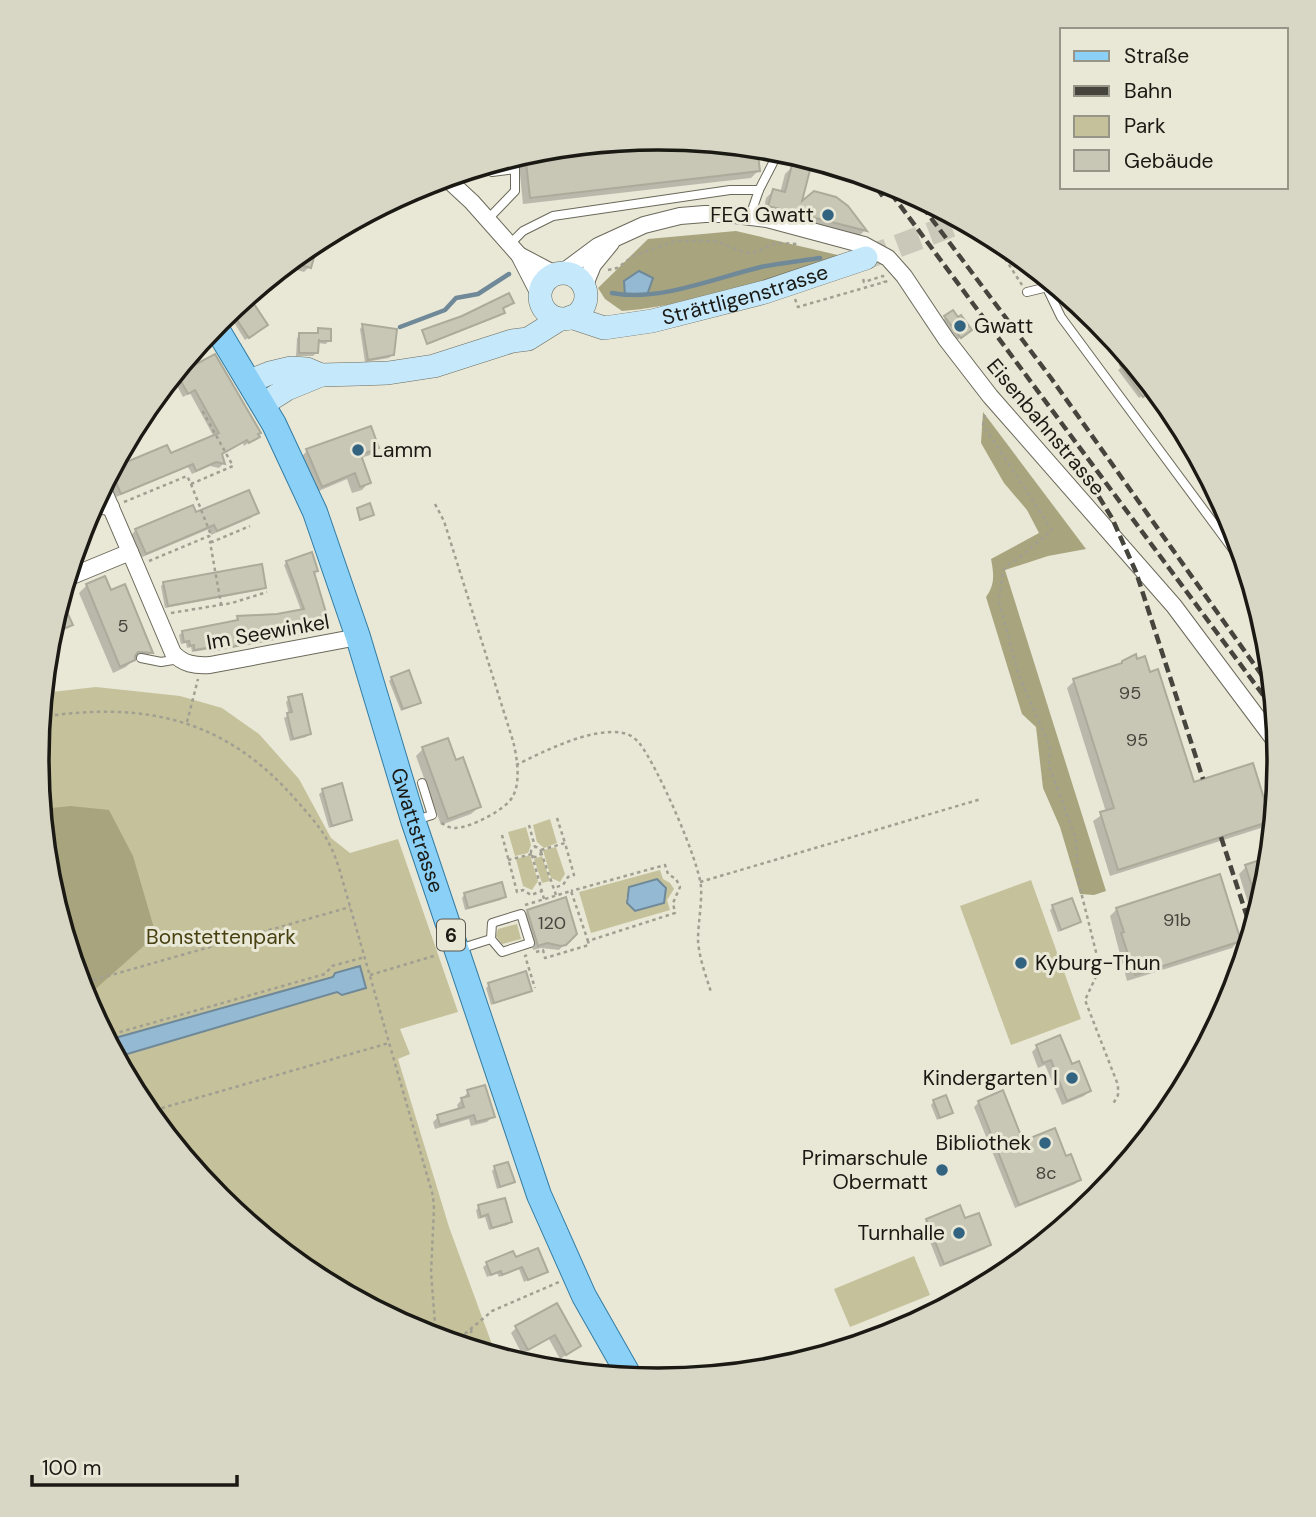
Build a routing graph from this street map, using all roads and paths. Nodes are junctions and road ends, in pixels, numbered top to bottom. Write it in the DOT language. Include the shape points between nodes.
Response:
graph roads {
  1 [pos="775,161"];
  2 [pos="495,172"];
  3 [pos="453,185"];
  4 [pos="759,190"];
  5 [pos="750,216"];
  6 [pos="488,219"];
  7 [pos="821,234"];
  8 [pos="613,241"];
  9 [pos="515,250"];
  10 [pos="1006,259"];
  11 [pos="604,269"];
  12 [pos="866,269"];
  13 [pos="559,273"];
  14 [pos="904,276"];
  15 [pos="864,282"];
  16 [pos="885,282"];
  17 [pos="1044,288"];
  18 [pos="1027,292"];
  19 [pos="585,293"];
  20 [pos="1054,296"];
  21 [pos="795,297"];
  22 [pos="540,299"];
  23 [pos="566,318"];
  24 [pos="625,326"];
  25 [pos="221,334"];
  26 [pos="512,341"];
  27 [pos="321,375"];
  28 [pos="250,381"];
  29 [pos="990,396"];
  30 [pos="263,404"];
  31 [pos="202,410"];
  32 [pos="191,484"];
  33 [pos="107,499"];
  34 [pos="435,504"];
  35 [pos="104,506"];
  36 [pos="111,507"];
  37 [pos="250,526"];
  38 [pos="209,536"];
  39 [pos="212,541"];
  40 [pos="1227,541"];
  41 [pos="133,559"];
  42 [pos="78,575"];
  43 [pos="267,592"];
  44 [pos="221,604"];
  45 [pos="157,616"];
  46 [pos="358,636"];
  47 [pos="141,658"];
  48 [pos="179,659"];
  49 [pos="201,665"];
  50 [pos="50,716"];
  51 [pos="187,722"];
  52 [pos="1266,730"];
  53 [pos="516,765"];
  54 [pos="422,783"];
  55 [pos="981,799"];
  56 [pos="423,818"];
  57 [pos="557,818"];
  58 [pos="529,825"];
  59 [pos="502,835"];
  60 [pos="565,843"];
  61 [pos="535,847"];
  62 [pos="541,851"];
  63 [pos="532,854"];
  64 [pos="508,860"];
  65 [pos="700,882"];
  66 [pos="553,888"];
  67 [pos="542,891"];
  68 [pos="571,891"];
  69 [pos="556,896"];
  70 [pos="545,899"];
  71 [pos="350,907"];
  72 [pos="521,914"];
  73 [pos="491,939"];
  74 [pos="587,941"];
  75 [pos="457,950"];
  76 [pos="365,957"];
  77 [pos="370,975"];
  78 [pos="91,982"];
  79 [pos="535,988"];
  80 [pos="711,992"];
  81 [pos="115,1033"];
  82 [pos="389,1043"];
  83 [pos="1113,1104"];
  84 [pos="160,1108"];
  85 [pos="574,1276"];
  86 [pos="435,1325"];
  87 [pos="472,1326"];
  88 [pos="462,1335"];
  89 [pos="470,1338"];
  90 [pos="624,1366"];
  1 -- 4 [label="lane"];
  2 -- 6 [label="lane" via="516,169 514,191"];
  3 -- 6 [label="street"];
  4 -- 5 [label="lane"];
  4 -- 9 [label="lane" via="730,190 553,216 523,231"];
  5 -- 7 [label="street, Eisenbahnstrasse"];
  5 -- 8 [label="street, Eisenbahnstrasse" via="680,216 644,225"];
  6 -- 9 [label="street"];
  7 -- 11 [label="path" via="802,244 776,243 754,253 708,240 676,241 635,255 617,268"];
  7 -- 14 [label="street, Eisenbahnstrasse" via="864,245 888,258"];
  8 -- 13 [label="street, Eisenbahnstrasse"];
  8 -- 19 [label="street, Eisenbahnstrasse" via="593,265"];
  9 -- 13 [label="street"];
  9 -- 22 [label="street"];
  10 -- 18 [label="path"];
  12 -- 24 [label="main road, Strättligenstrasse"];
  13 -- 19 [label="main road" via="578,278"];
  13 -- 22 [label="main road" via="544,281"];
  14 -- 16 [label="path"];
  14 -- 29 [label="street, Eisenbahnstrasse"];
  15 -- 16 [label="path" via="883,276"];
  16 -- 21 [label="path" via="798,307"];
  17 -- 18 [label="lane"];
  19 -- 23 [label="main road" via="583,307"];
  19 -- 24 [label="main road" via="599,311"];
  20 -- 40 [label="lane" via="1061,317"];
  22 -- 23 [label="main road" via="549,314"];
  22 -- 26 [label="main road" via="530,325"];
  23 -- 24 [label="main road, Strättligenstrasse" via="604,328"];
  23 -- 26 [label="main road" via="536,335"];
  25 -- 28 [label="main road, Gwattstrasse / 6"];
  26 -- 27 [label="main road" via="409,370"];
  27 -- 28 [label="main road" via="291,368"];
  27 -- 30 [label="main road"];
  28 -- 30 [label="main road, Gwattstrasse / 6"];
  29 -- 52 [label="street, Eisenbahnstrasse" via="1174,606"];
  29 -- 83 [label="path" via="983,425 1052,530 1007,565 999,601 1018,673 1050,747 1049,766 1076,839 1078,880 1100,968 1085,1000 1118,1085"];
  30 -- 46 [label="main road, Gwattstrasse / 6" via="315,512"];
  31 -- 32 [label="path" via="233,466"];
  32 -- 36 [label="path" via="187,476"];
  32 -- 38 [label="path"];
  33 -- 36 [label="street, Im Seewinkel"];
  34 -- 53 [label="path" via="513,741"];
  35 -- 36 [label="street"];
  36 -- 41 [label="street, Im Seewinkel"];
  37 -- 39 [label="path"];
  38 -- 39 [label="path"];
  38 -- 41 [label="path"];
  39 -- 44 [label="path"];
  41 -- 42 [label="street"];
  41 -- 45 [label="street, Im Seewinkel"];
  43 -- 44 [label="path"];
  44 -- 45 [label="path"];
  45 -- 48 [label="street, Im Seewinkel"];
  46 -- 49 [label="street, Im Seewinkel"];
  46 -- 56 [label="main road, Gwattstrasse / 6"];
  47 -- 48 [label="lane"];
  48 -- 49 [label="street, Im Seewinkel"];
  49 -- 51 [label="path"];
  50 -- 51 [label="path" via="113,712"];
  51 -- 71 [label="path" via="246,753 290,793 328,839"];
  53 -- 56 [label="path" via="513,797 491,815 454,828"];
  53 -- 65 [label="path" via="590,735 620,732 632,736 652,764 688,843"];
  54 -- 56 [label="lane"];
  55 -- 65 [label="path"];
  56 -- 75 [label="main road, Gwattstrasse / 6"];
  57 -- 60 [label="path"];
  58 -- 61 [label="path"];
  59 -- 64 [label="path"];
  60 -- 62 [label="path"];
  60 -- 66 [label="path" via="574,875 563,886"];
  61 -- 62 [label="path"];
  61 -- 63 [label="path"];
  62 -- 63 [label="path" via="538,856"];
  62 -- 66 [label="path"];
  63 -- 64 [label="path"];
  63 -- 67 [label="path"];
  64 -- 67 [label="path" via="517,892 531,895"];
  65 -- 80 [label="path" via="699,946"];
  66 -- 69 [label="path"];
  67 -- 70 [label="path"];
  68 -- 69 [label="path"];
  68 -- 74 [label="path"];
  68 -- 74 [label="path" via="665,865 680,887 673,903 675,913"];
  69 -- 70 [label="path"];
  70 -- 72 [label="path" via="525,905"];
  71 -- 76 [label="path"];
  71 -- 78 [label="path"];
  72 -- 73 [label="lane" via="492,923"];
  72 -- 73 [label="lane" via="530,943 502,952"];
  73 -- 75 [label="lane"];
  74 -- 79 [label="path" via="589,945 545,958 543,950 525,956"];
  75 -- 77 [label="path"];
  75 -- 85 [label="main road, Gwattstrasse / 6" via="538,1195"];
  76 -- 77 [label="path"];
  76 -- 81 [label="path" via="332,966 325,974"];
  77 -- 82 [label="path"];
  82 -- 84 [label="path"];
  82 -- 86 [label="path" via="433,1196"];
  85 -- 87 [label="path" via="500,1307"];
  85 -- 90 [label="main road, Gwattstrasse / 6"];
  87 -- 88 [label="path"];
  87 -- 89 [label="path"];
}
